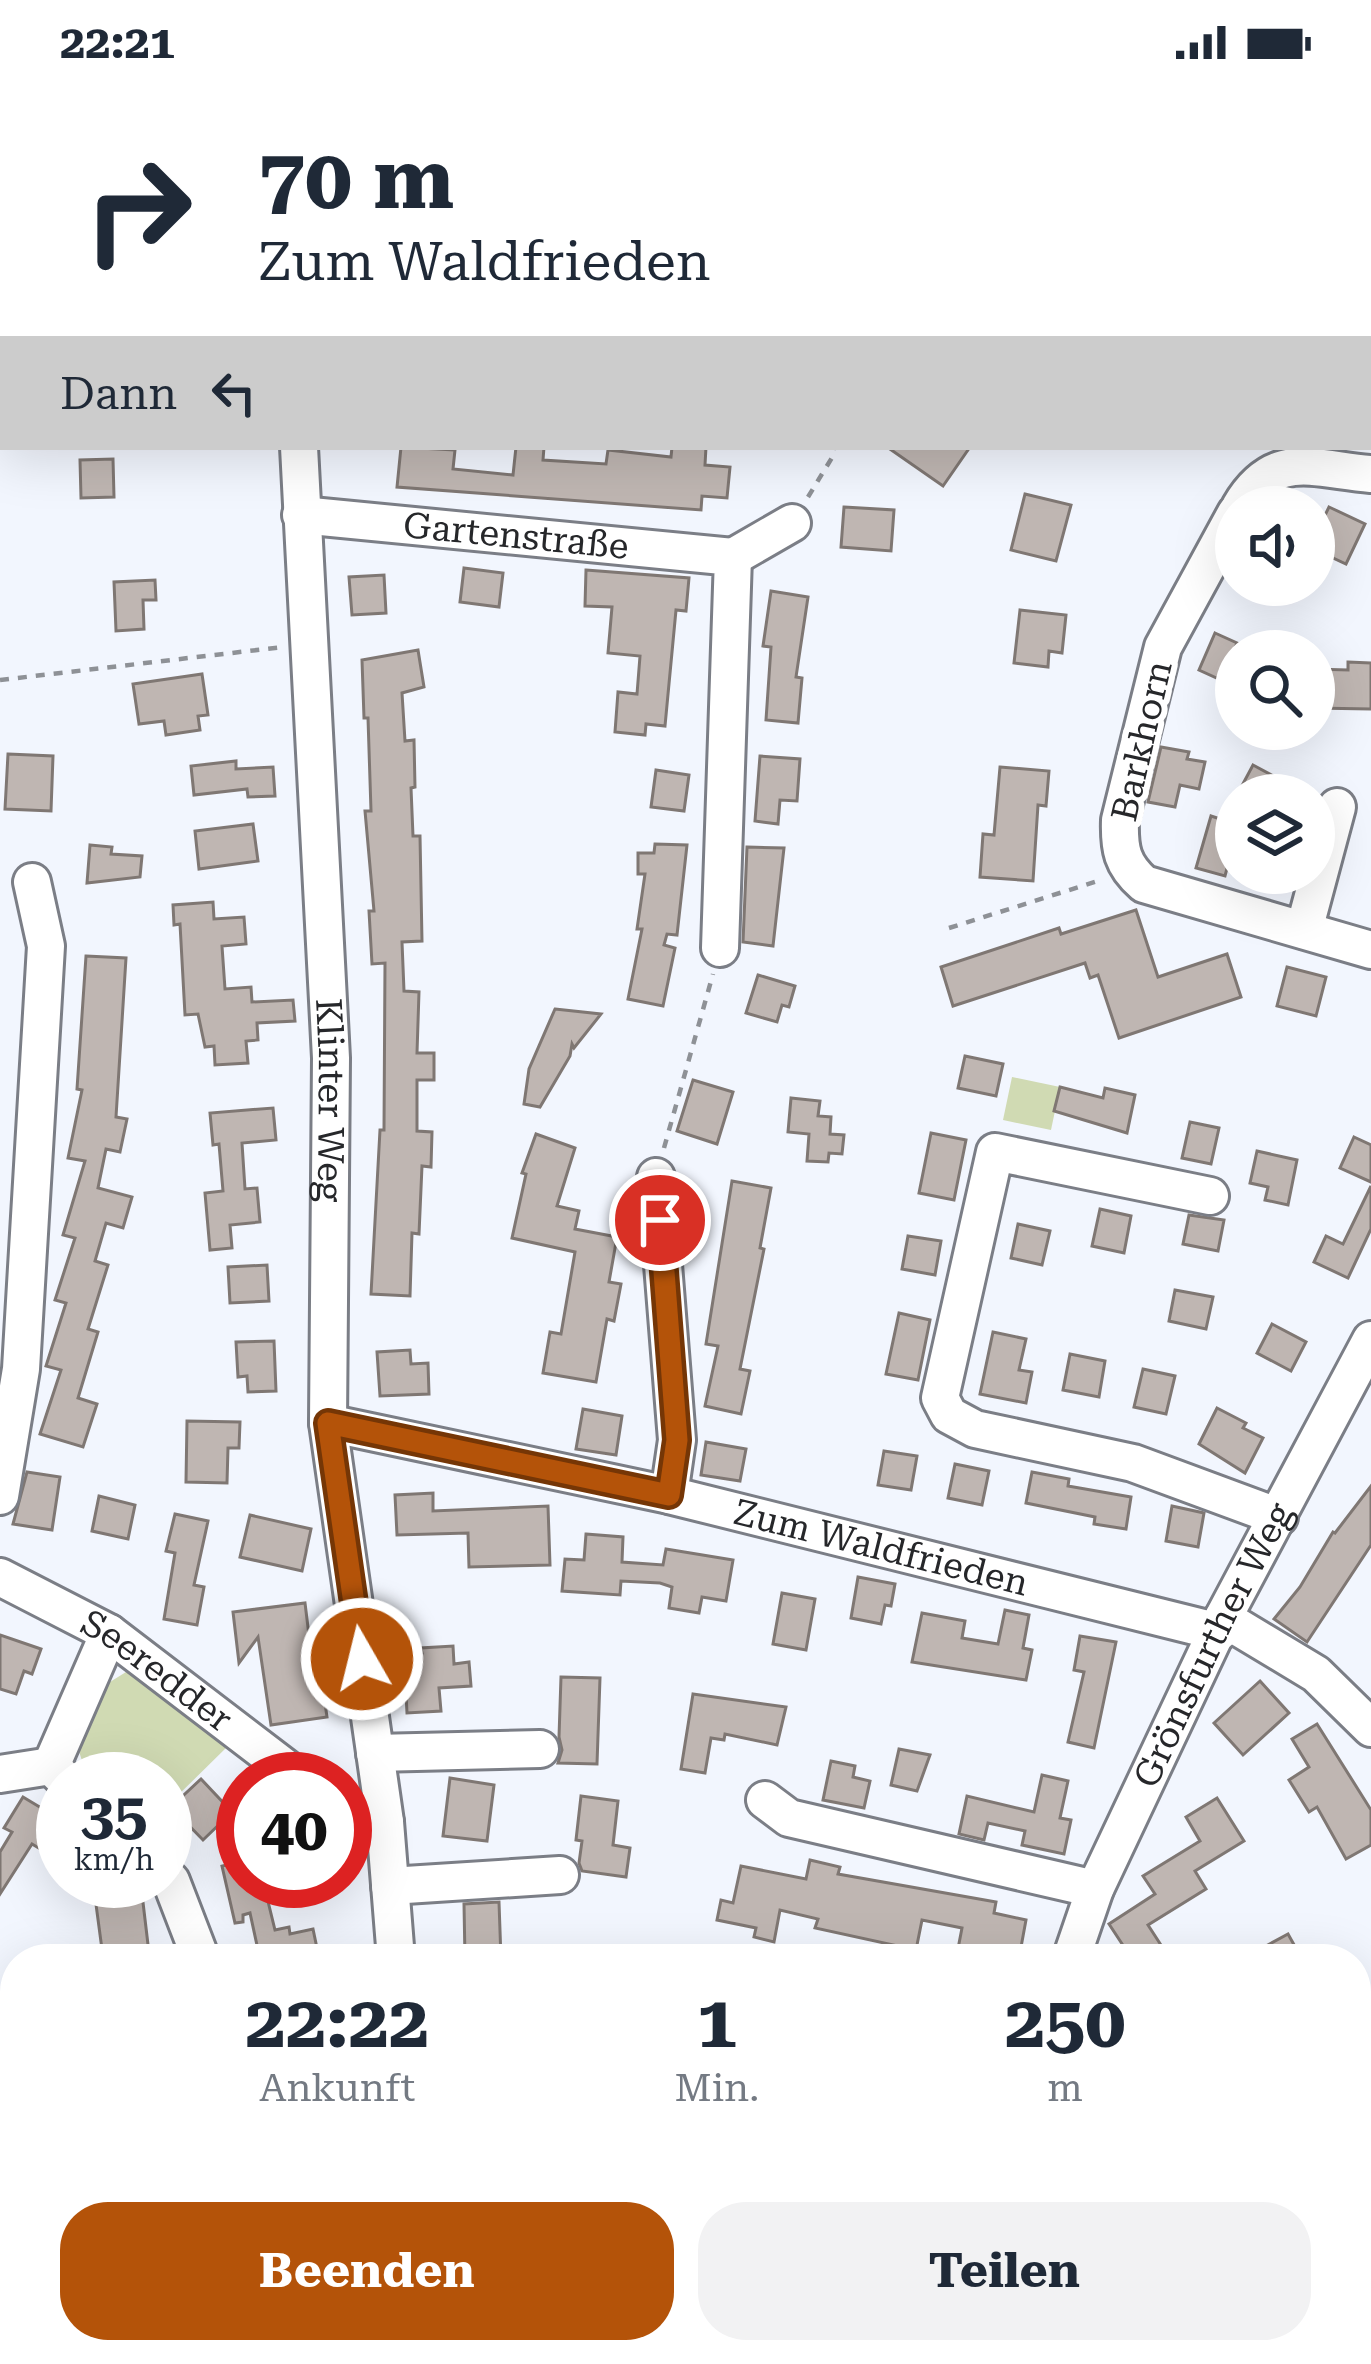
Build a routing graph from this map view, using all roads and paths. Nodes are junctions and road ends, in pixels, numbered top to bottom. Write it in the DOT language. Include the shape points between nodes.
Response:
graph roads {
  1 [pos="299,450"];
  2 [pos="833,450"];
  3 [pos="1371,474"];
  4 [pos="1252,486"];
  5 [pos="301,515"];
  6 [pos="793,523"];
  7 [pos="1215,552"];
  8 [pos="733,557"];
  9 [pos="306,644"];
  10 [pos="0,680"];
  11 [pos="1336,807"];
  12 [pos="1129,871"];
  13 [pos="32,882"];
  14 [pos="949,928"];
  15 [pos="1304,930"];
  16 [pos="720,948"];
  17 [pos="1371,950"];
  18 [pos="656,1177"];
  19 [pos="1210,1196"];
  20 [pos="1371,1340"];
  21 [pos="328,1423"];
  22 [pos="669,1495"];
  23 [pos="0,1496"];
  24 [pos="1279,1517"];
  25 [pos="0,1577"];
  26 [pos="1221,1625"];
  27 [pos="109,1633"];
  28 [pos="1371,1728"];
  29 [pos="540,1749"];
  30 [pos="65,1752"];
  31 [pos="265,1752"];
  32 [pos="375,1753"];
  33 [pos="36,1773"];
  34 [pos="0,1774"];
  35 [pos="764,1800"];
  36 [pos="372,1822"];
  37 [pos="385,1822"];
  38 [pos="560,1875"];
  39 [pos="390,1886"];
  40 [pos="1095,1889"];
  41 [pos="181,1908"];
  42 [pos="195,1944"];
  43 [pos="396,1944"];
  44 [pos="1078,1944"];
  1 -- 5 [label="street, Klinter Weg"];
  2 -- 6 [label="path"];
  3 -- 4 [label="street, Barkhorn" via="1281,467"];
  5 -- 8 [label="street, Gartenstraße"];
  5 -- 9 [label="street, Klinter Weg"];
  6 -- 8 [label="street"];
  7 -- 12 [label="street, Barkhorn" via="1163,647 1120,820"];
  8 -- 16 [label="street"];
  9 -- 10 [label="path"];
  9 -- 21 [label="street, Klinter Weg" via="331,1058"];
  11 -- 15 [label="street"];
  12 -- 14 [label="path"];
  12 -- 15 [label="street, Barkhorn" via="1144,884"];
  13 -- 23 [label="street" via="46,946 21,1369"];
  15 -- 17 [label="street, Barkhorn"];
  16 -- 18 [label="path"];
  18 -- 22 [label="street" via="677,1440"];
  19 -- 24 [label="street" via="995,1152 940,1398 949,1415 975,1429 1133,1463"];
  20 -- 24 [label="street, Grönsfurther Weg"];
  21 -- 22 [label="street, Zum Waldfrieden"];
  21 -- 32 [label="street, Klinter Weg"];
  22 -- 26 [label="street, Zum Waldfrieden"];
  24 -- 26 [label="street, Grönsfurther Weg"];
  25 -- 27 [label="street, Seeredder"];
  26 -- 28 [label="street, Zum Waldfrieden" via="1316,1674"];
  26 -- 40 [label="street, Grönsfurther Weg"];
  27 -- 30 [label="street"];
  27 -- 31 [label="street, Seeredder"];
  29 -- 32 [label="street"];
  32 -- 37 [label="street, Klinter Weg"];
  33 -- 34 [label="street"];
  35 -- 40 [label="street" via="789,1818"];
  36 -- 37 [label="street"];
  37 -- 39 [label="street, Klinter Weg"];
  38 -- 39 [label="street"];
  39 -- 43 [label="street, Klinter Weg"];
  40 -- 44 [label="street, Grönsfurther Weg"];
  41 -- 42 [label="street"];
}
